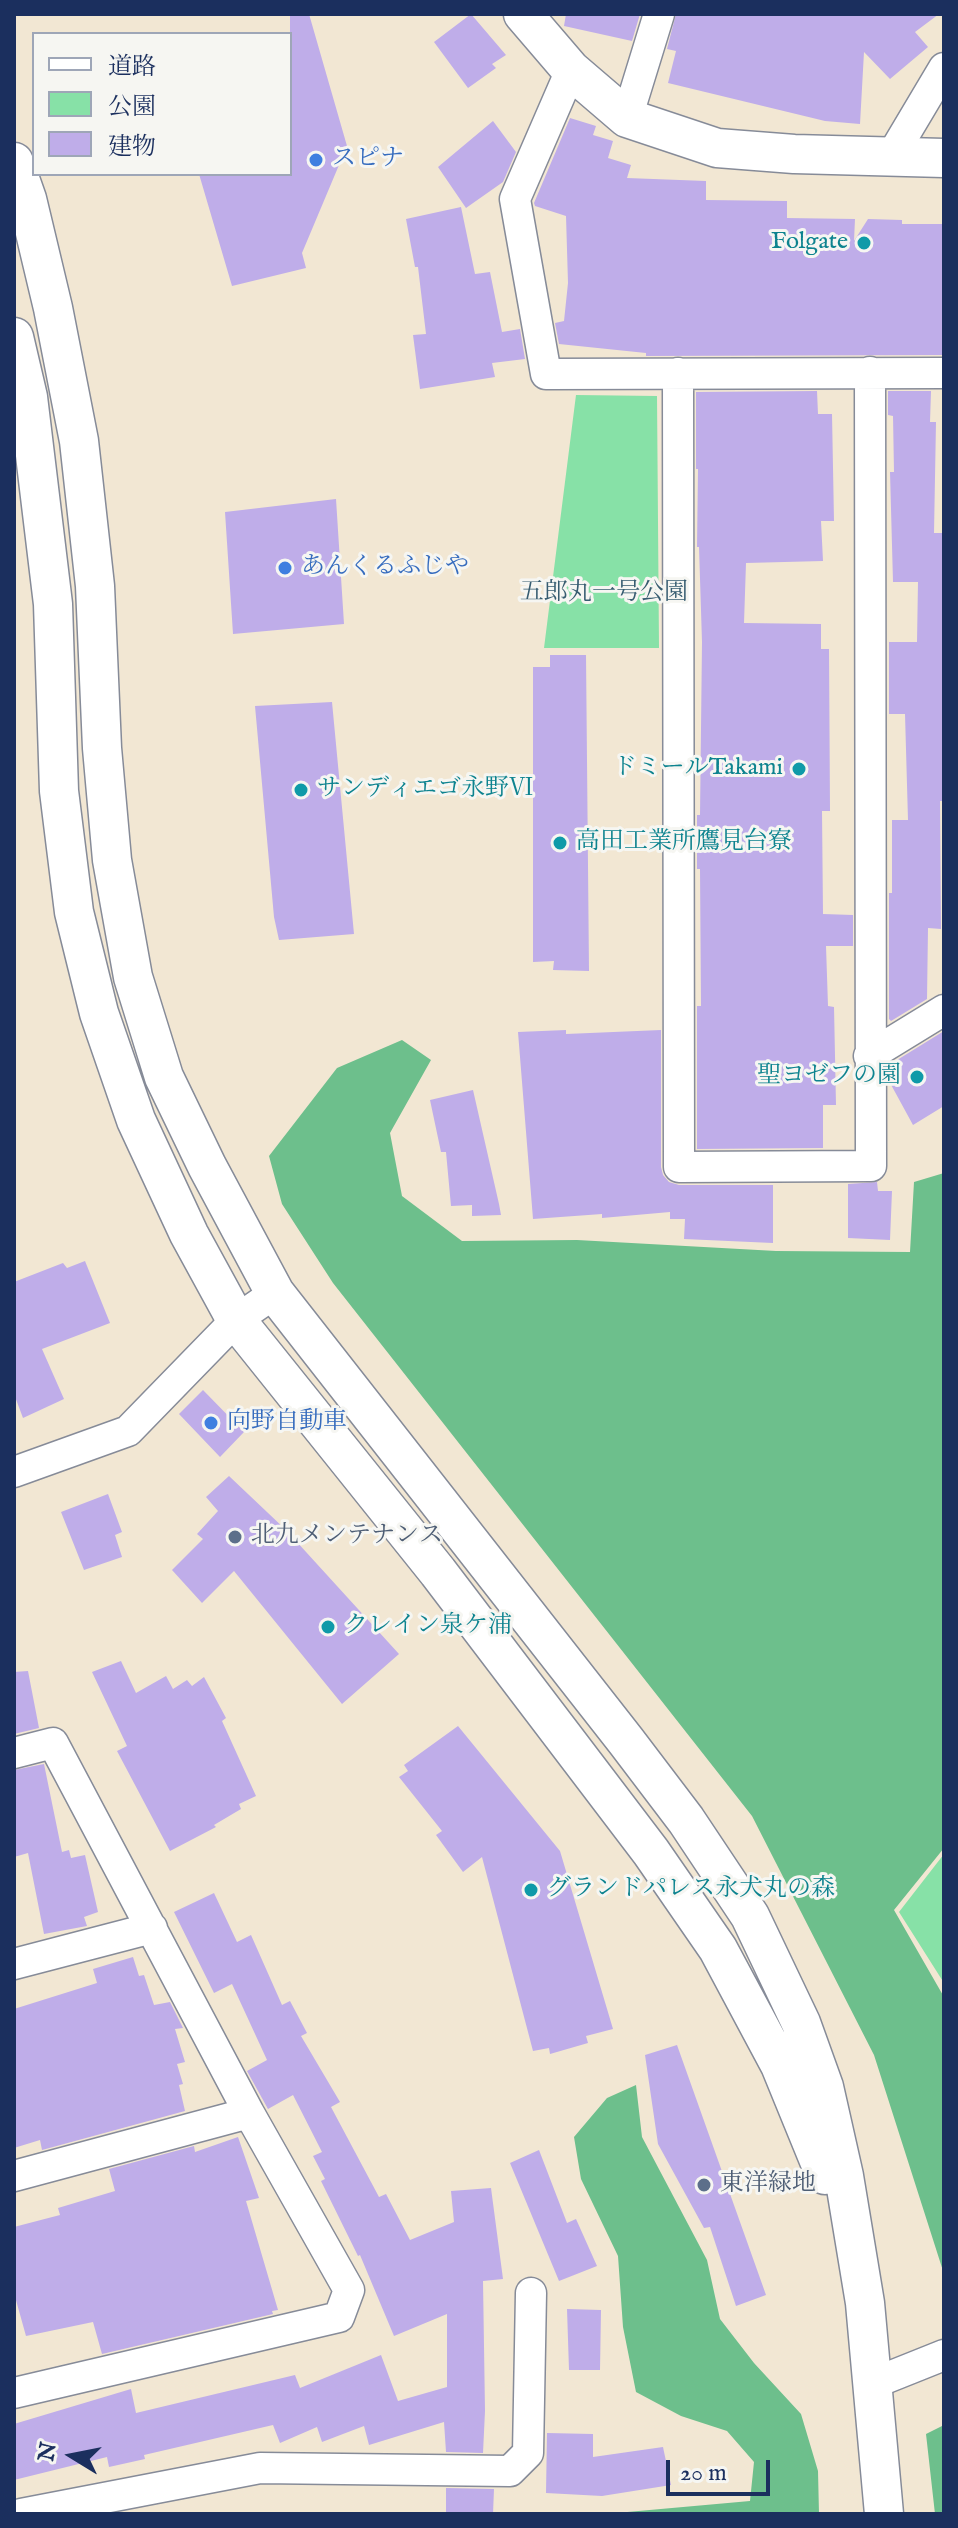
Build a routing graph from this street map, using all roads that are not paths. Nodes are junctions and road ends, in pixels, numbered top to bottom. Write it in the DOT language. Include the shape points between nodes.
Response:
graph roads {
  1 [pos="523,14"];
  2 [pos="659,14"];
  3 [pos="944,68"];
  4 [pos="571,70"];
  5 [pos="627,118"];
  6 [pos="891,157"];
  7 [pos="944,158"];
  8 [pos="14,162"];
  9 [pos="14,337"];
  10 [pos="870,372"];
  11 [pos="678,373"];
  12 [pos="944,373"];
  13 [pos="944,1010"];
  14 [pos="869,1056"];
  15 [pos="275,1293"];
  16 [pos="236,1320"];
  17 [pos="14,1472"];
  18 [pos="14,1753"];
  19 [pos="152,1928"];
  20 [pos="14,1964"];
  21 [pos="249,2113"];
  22 [pos="14,2176"];
  23 [pos="531,2293"];
  24 [pos="865,2303"];
  25 [pos="944,2355"];
  26 [pos="874,2383"];
  27 [pos="14,2393"];
  28 [pos="21,2514"];
  29 [pos="884,2514"];
  1 -- 4 [label="street"];
  2 -- 5 [label="street"];
  3 -- 6 [label="street"];
  4 -- 5 [label="street"];
  4 -- 11 [label="street" via="515,199 546,374"];
  5 -- 6 [label="street" via="717,148"];
  6 -- 7 [label="street"];
  8 -- 15 [label="street" via="53,308 79,441 95,586 112,860 133,977 164,1077"];
  9 -- 16 [label="street" via="28,397 53,604 59,791 74,912 99,1013 136,1120"];
  10 -- 11 [label="street"];
  10 -- 12 [label="street"];
  10 -- 14 [label="street"];
  11 -- 14 [label="street" via="679,1167 871,1166"];
  13 -- 14 [label="street"];
  15 -- 16 [label="street"];
  15 -- 24 [label="street" via="635,1752 750,1916 801,2023 824,2087"];
  16 -- 17 [label="street" via="128,1431"];
  16 -- 24 [label="street" via="438,1572 651,1852 718,1949 780,2065 819,2158"];
  18 -- 19 [label="street" via="53,1743"];
  19 -- 20 [label="street"];
  19 -- 21 [label="street"];
  21 -- 22 [label="street"];
  21 -- 27 [label="street" via="349,2290 339,2317"];
  23 -- 28 [label="street" via="528,2453 510,2471 260,2468"];
  24 -- 26 [label="street"];
  25 -- 26 [label="street"];
  26 -- 29 [label="street"];
}
